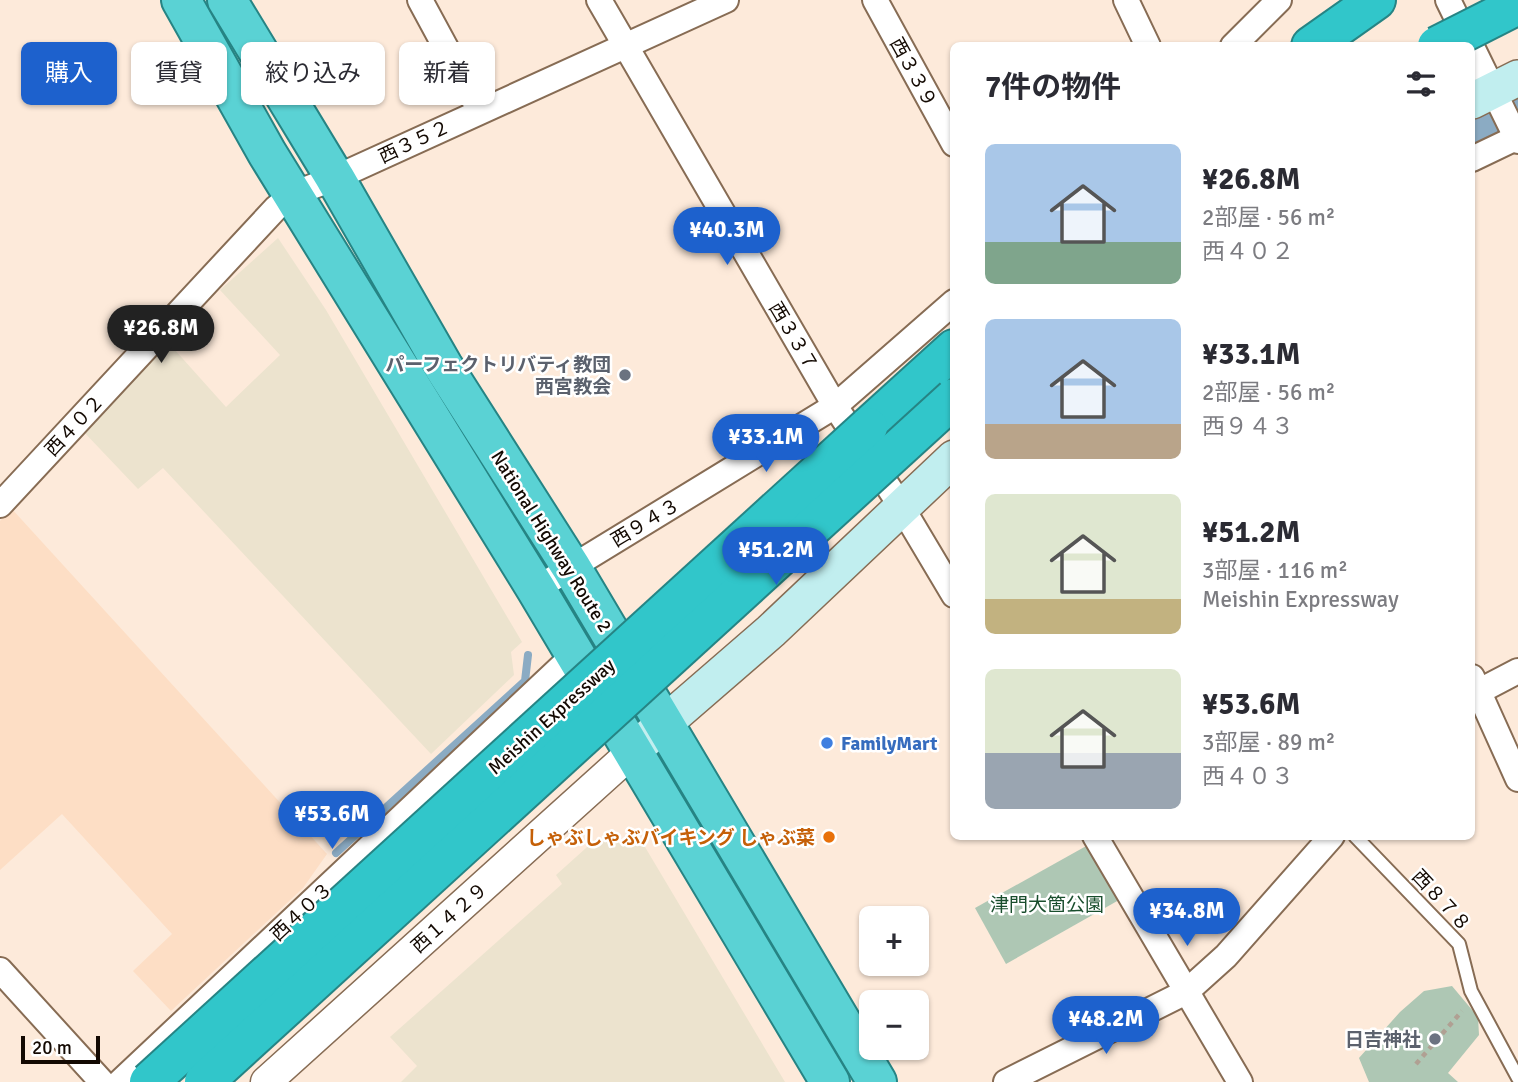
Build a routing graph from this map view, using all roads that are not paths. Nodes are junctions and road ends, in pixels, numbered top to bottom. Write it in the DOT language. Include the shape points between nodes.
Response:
graph roads {
  1 [pos="181,0"];
  2 [pos="227,0"];
  3 [pos="420,0"];
  4 [pos="599,0"];
  5 [pos="726,0"];
  6 [pos="875,0"];
  7 [pos="1126,0"];
  8 [pos="1279,0"];
  9 [pos="1376,0"];
  10 [pos="1448,0"];
  11 [pos="1518,5"];
  12 [pos="1146,42"];
  13 [pos="1237,42"];
  14 [pos="1317,42"];
  15 [pos="1445,42"];
  16 [pos="1469,42"];
  17 [pos="622,45"];
  18 [pos="1475,54"];
  19 [pos="480,111"];
  20 [pos="1506,116"];
  21 [pos="950,137"];
  22 [pos="1475,155"];
  23 [pos="335,178"];
  24 [pos="293,194"];
  25 [pos="950,305"];
  26 [pos="950,353"];
  27 [pos="950,402"];
  28 [pos="835,406"];
  29 [pos="950,461"];
  30 [pos="0,505"];
  31 [pos="901,506"];
  32 [pos="571,567"];
  33 [pos="950,588"];
  34 [pos="536,589"];
  35 [pos="575,654"];
  36 [pos="1518,671"];
  37 [pos="1475,688"];
  38 [pos="1475,690"];
  39 [pos="663,724"];
  40 [pos="632,752"];
  41 [pos="1518,779"];
  42 [pos="1103,840"];
  43 [pos="1328,840"];
  44 [pos="1359,840"];
  45 [pos="0,970"];
  46 [pos="1186,992"];
  47 [pos="1518,1078"];
  48 [pos="102,1082"];
  49 [pos="120,1082"];
  50 [pos="149,1082"];
  51 [pos="204,1082"];
  52 [pos="266,1082"];
  53 [pos="830,1082"];
  54 [pos="877,1082"];
  55 [pos="1006,1082"];
  56 [pos="1240,1082"];
  1 -- 24 [label="highway, National Highway Route 2"];
  2 -- 23 [label="highway, National Highway Route 2"];
  3 -- 19 [label="street"];
  4 -- 17 [label="street, 西３３７"];
  5 -- 17 [label="street, 西３５２"];
  6 -- 21 [label="street, 西３３９"];
  7 -- 12 [label="street"];
  8 -- 13 [label="street"];
  9 -- 14 [label="highway"];
  10 -- 16 [label="street"];
  11 -- 15 [label="highway, bridge"];
  17 -- 19 [label="street, 西３５２"];
  17 -- 28 [label="street, 西３３７"];
  18 -- 20 [label="street"];
  19 -- 23 [label="street, 西３５２"];
  20 -- 22 [label="street"];
  23 -- 24 [label="street, 西３５２"];
  23 -- 32 [label="highway, National Highway Route 2" via="443,366"];
  24 -- 30 [label="street, 西４０２"];
  24 -- 34 [label="highway, National Highway Route 2"];
  25 -- 28 [label="street, 西９４３"];
  26 -- 50 [label="highway, Meishin Expressway, bridge"];
  27 -- 51 [label="highway, Meishin Expressway, bridge"];
  28 -- 31 [label="street, 西３３７"];
  28 -- 32 [label="street, 西９４３"];
  29 -- 31 [label="main road"];
  31 -- 33 [label="street, 西３３７"];
  31 -- 39 [label="main road" via="771,631"];
  32 -- 34 [label="street, 西９４３"];
  32 -- 39 [label="highway, National Highway Route 2"];
  34 -- 35 [label="highway, National Highway Route 2"];
  35 -- 40 [label="highway, National Highway Route 2"];
  35 -- 49 [label="street, 西４０３"];
  36 -- 37 [label="street"];
  38 -- 41 [label="street"];
  39 -- 40 [label="main road"];
  39 -- 54 [label="highway, National Highway Route 2"];
  40 -- 52 [label="street, 西１４２９"];
  40 -- 53 [label="highway, National Highway Route 2"];
  42 -- 46 [label="street"];
  43 -- 46 [label="street" via="1226,956"];
  44 -- 47 [label="lane, 西８７８" via="1459,944 1474,997"];
  45 -- 48 [label="street"];
  46 -- 55 [label="street"];
  46 -- 56 [label="street"];
}
